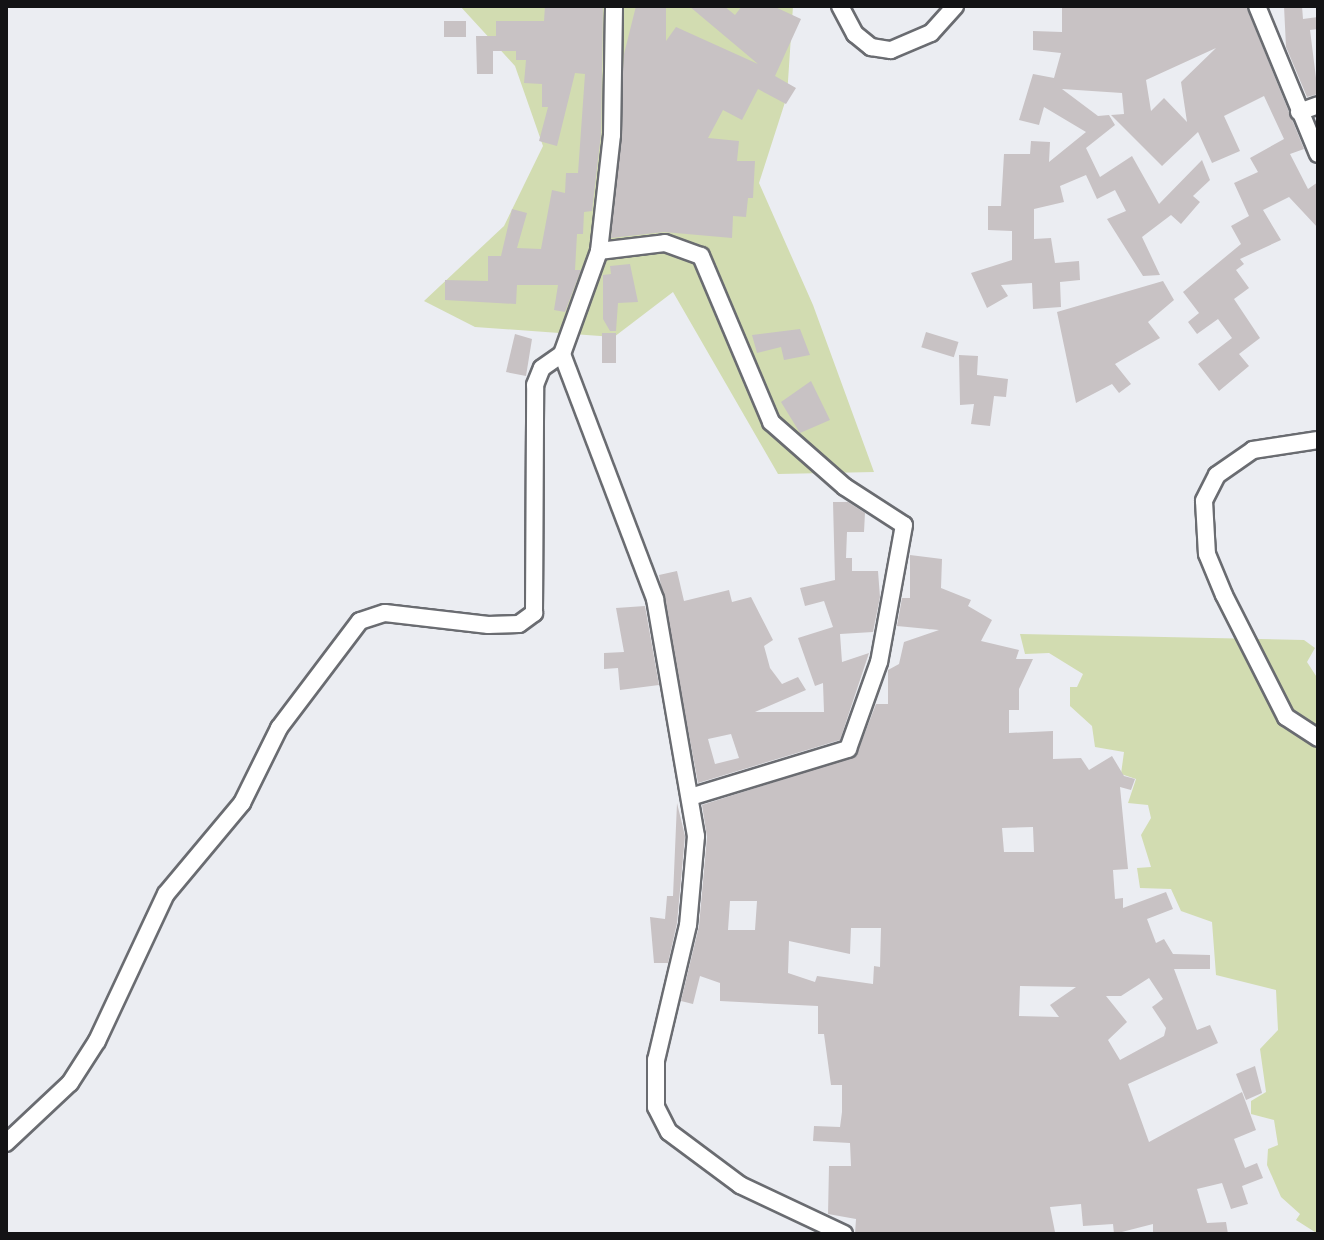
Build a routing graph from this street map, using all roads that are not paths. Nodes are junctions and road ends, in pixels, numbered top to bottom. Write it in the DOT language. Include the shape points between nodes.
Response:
graph roads {
  1 [pos="614,6"];
  2 [pos="840,6"];
  3 [pos="955,6"];
  4 [pos="1257,6"];
  5 [pos="1318,105"];
  6 [pos="1299,112"];
  7 [pos="1318,154"];
  8 [pos="599,251"];
  9 [pos="562,354"];
  10 [pos="1318,440"];
  11 [pos="1318,738"];
  12 [pos="690,797"];
  13 [pos="6,1143"];
  14 [pos="844,1234"];
  1 -- 8 [label="street" via="612,135"];
  2 -- 3 [label="street" via="855,34 871,47 891,50 931,33"];
  4 -- 6 [label="street"];
  5 -- 6 [label="street"];
  6 -- 7 [label="street"];
  8 -- 9 [label="street"];
  8 -- 12 [label="street" via="665,243 701,256 771,422 845,487 904,525 879,662 848,749"];
  9 -- 12 [label="street" via="655,599"];
  9 -- 13 [label="street" via="542,368 535,385 534,613 519,624 385,613 360,621 279,728 242,803 166,894 97,1041 70,1083"];
  10 -- 11 [label="street" via="1253,450 1217,475 1204,501 1207,554 1224,595 1286,717"];
  12 -- 14 [label="street" via="697,872 656,1060 660,1119 740,1185"];
}
